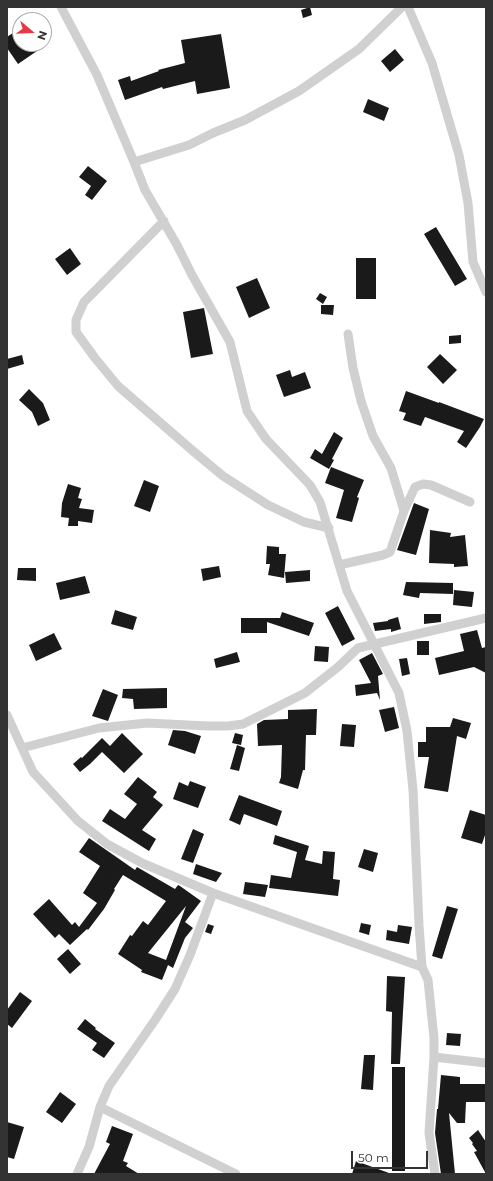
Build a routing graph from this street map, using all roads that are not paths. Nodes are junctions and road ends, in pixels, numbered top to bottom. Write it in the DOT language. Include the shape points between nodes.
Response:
graph roads {
  1 [pos="61,7"];
  2 [pos="402,7"];
  3 [pos="408,7"];
  4 [pos="134,162"];
  5 [pos="164,221"];
  6 [pos="486,292"];
  7 [pos="348,334"];
  8 [pos="470,502"];
  9 [pos="404,511"];
  10 [pos="329,528"];
  11 [pos="339,565"];
  12 [pos="486,618"];
  13 [pos="374,643"];
  14 [pos="7,716"];
  15 [pos="22,748"];
  16 [pos="214,893"];
  17 [pos="422,968"];
  18 [pos="434,1057"];
  19 [pos="486,1063"];
  20 [pos="100,1107"];
  21 [pos="77,1174"];
  22 [pos="236,1174"];
  23 [pos="435,1174"];
  1 -- 4 [label="street" via="97,75"];
  2 -- 4 [label="street" via="359,49 299,91 245,120 189,145"];
  3 -- 6 [label="street" via="432,63 459,155 468,203 473,262"];
  4 -- 5 [label="street" via="145,190"];
  5 -- 10 [label="street" via="230,342 247,411 266,439 310,485 320,502"];
  5 -- 10 [label="street" via="84,302 76,320 76,332 118,386 223,476 268,506 304,522"];
  7 -- 9 [label="street" via="361,401 374,436 391,468"];
  8 -- 9 [label="street" via="423,484 415,487"];
  9 -- 11 [label="street" via="390,552"];
  10 -- 11 [label="street"];
  11 -- 13 [label="street" via="347,592"];
  12 -- 13 [label="street"];
  13 -- 15 [label="street" via="358,648 305,693 243,724 208,726 146,723 99,728"];
  13 -- 17 [label="street" via="399,693 407,730 413,790"];
  14 -- 15 [label="street"];
  15 -- 16 [label="street" via="33,772 78,821 107,844 142,863"];
  16 -- 17 [label="street"];
  16 -- 20 [label="street" via="175,989 109,1086"];
  17 -- 18 [label="street" via="428,980"];
  18 -- 19 [label="street"];
  18 -- 23 [label="street" via="429,1133"];
  20 -- 21 [label="street" via="89,1147"];
  20 -- 22 [label="street"];
}
